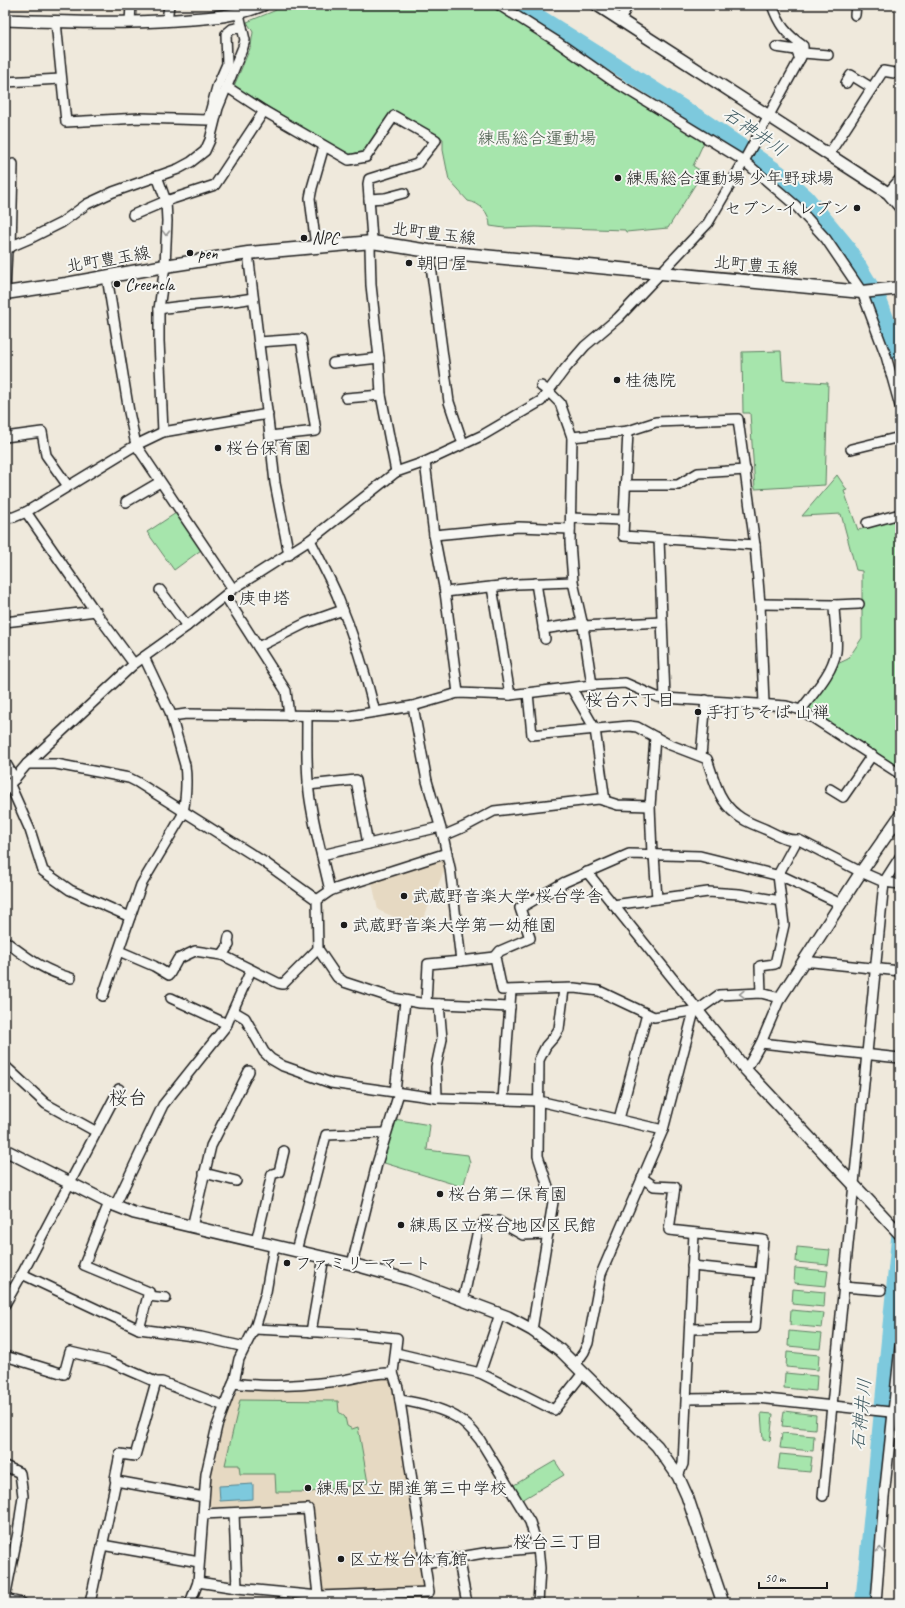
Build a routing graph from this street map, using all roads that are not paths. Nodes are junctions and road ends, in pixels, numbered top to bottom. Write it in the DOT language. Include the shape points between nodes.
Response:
graph roads {
  1 [pos="131,5"];
  2 [pos="169,5"];
  3 [pos="263,5"];
  4 [pos="499,5"];
  5 [pos="597,5"];
  6 [pos="628,5"];
  7 [pos="772,5"];
  8 [pos="856,5"];
  9 [pos="239,14"];
  10 [pos="855,15"];
  11 [pos="5,20"];
  12 [pos="620,20"];
  13 [pos="167,21"];
  14 [pos="56,22"];
  15 [pos="130,22"];
  16 [pos="242,27"];
  17 [pos="776,47"];
  18 [pos="828,55"];
  19 [pos="802,56"];
  20 [pos="900,74"];
  21 [pos="61,79"];
  22 [pos="5,82"];
  23 [pos="846,83"];
  24 [pos="227,88"];
  25 [pos="872,88"];
  26 [pos="264,111"];
  27 [pos="769,115"];
  28 [pos="324,146"];
  29 [pos="829,154"];
  30 [pos="745,159"];
  31 [pos="13,164"];
  32 [pos="157,176"];
  33 [pos="900,179"];
  34 [pos="9,190"];
  35 [pos="404,193"];
  36 [pos="888,193"];
  37 [pos="369,199"];
  38 [pos="166,201"];
  39 [pos="900,206"];
  40 [pos="133,214"];
  41 [pos="372,242"];
  42 [pos="316,247"];
  43 [pos="8,248"];
  44 [pos="429,251"];
  45 [pos="248,253"];
  46 [pos="165,266"];
  47 [pos="660,273"];
  48 [pos="107,277"];
  49 [pos="900,288"];
  50 [pos="862,292"];
  51 [pos="5,293"];
  52 [pos="253,298"];
  53 [pos="159,309"];
  54 [pos="259,342"];
  55 [pos="379,358"];
  56 [pos="333,363"];
  57 [pos="545,389"];
  58 [pos="381,395"];
  59 [pos="346,398"];
  60 [pos="900,406"];
  61 [pos="268,414"];
  62 [pos="628,431"];
  63 [pos="163,432"];
  64 [pos="270,436"];
  65 [pos="5,437"];
  66 [pos="572,437"];
  67 [pos="900,437"];
  68 [pos="463,444"];
  69 [pos="136,445"];
  70 [pos="851,449"];
  71 [pos="425,462"];
  72 [pos="746,470"];
  73 [pos="396,472"];
  74 [pos="160,482"];
  75 [pos="625,485"];
  76 [pos="68,486"];
  77 [pos="126,502"];
  78 [pos="26,512"];
  79 [pos="900,514"];
  80 [pos="5,518"];
  81 [pos="571,518"];
  82 [pos="623,520"];
  83 [pos="867,523"];
  84 [pos="570,529"];
  85 [pos="434,535"];
  86 [pos="659,539"];
  87 [pos="310,540"];
  88 [pos="755,546"];
  89 [pos="289,554"];
  90 [pos="573,582"];
  91 [pos="536,583"];
  92 [pos="492,587"];
  93 [pos="233,589"];
  94 [pos="160,590"];
  95 [pos="446,592"];
  96 [pos="226,596"];
  97 [pos="760,604"];
  98 [pos="859,604"];
  99 [pos="834,605"];
  100 [pos="343,610"];
  101 [pos="96,611"];
  102 [pos="5,622"];
  103 [pos="662,622"];
  104 [pos="583,624"];
  105 [pos="187,626"];
  106 [pos="543,629"];
  107 [pos="545,639"];
  108 [pos="258,647"];
  109 [pos="144,657"];
  110 [pos="134,664"];
  111 [pos="592,685"];
  112 [pos="572,688"];
  113 [pos="458,693"];
  114 [pos="528,693"];
  115 [pos="510,695"];
  116 [pos="664,698"];
  117 [pos="706,700"];
  118 [pos="764,704"];
  119 [pos="414,706"];
  120 [pos="801,710"];
  121 [pos="375,712"];
  122 [pos="172,716"];
  123 [pos="289,716"];
  124 [pos="307,716"];
  125 [pos="596,729"];
  126 [pos="655,737"];
  127 [pos="872,755"];
  128 [pos="701,756"];
  129 [pos="5,762"];
  130 [pos="27,764"];
  131 [pos="900,774"];
  132 [pos="10,785"];
  133 [pos="308,785"];
  134 [pos="830,789"];
  135 [pos="605,801"];
  136 [pos="650,806"];
  137 [pos="183,812"];
  138 [pos="900,816"];
  139 [pos="442,832"];
  140 [pos="797,840"];
  141 [pos="368,844"];
  142 [pos="447,853"];
  143 [pos="653,854"];
  144 [pos="322,855"];
  145 [pos="900,857"];
  146 [pos="587,872"];
  147 [pos="861,872"];
  148 [pos="778,875"];
  149 [pos="884,882"];
  150 [pos="900,884"];
  151 [pos="330,891"];
  152 [pos="657,899"];
  153 [pos="317,900"];
  154 [pos="781,901"];
  155 [pos="841,904"];
  156 [pos="613,905"];
  157 [pos="130,917"];
  158 [pos="229,937"];
  159 [pos="5,941"];
  160 [pos="318,949"];
  161 [pos="119,951"];
  162 [pos="222,956"];
  163 [pos="495,956"];
  164 [pos="461,961"];
  165 [pos="803,962"];
  166 [pos="876,968"];
  167 [pos="251,970"];
  168 [pos="900,971"];
  169 [pos="70,978"];
  170 [pos="564,989"];
  171 [pos="511,990"];
  172 [pos="761,993"];
  173 [pos="104,996"];
  174 [pos="171,998"];
  175 [pos="780,998"];
  176 [pos="405,1000"];
  177 [pos="426,1003"];
  178 [pos="439,1004"];
  179 [pos="510,1006"];
  180 [pos="696,1010"];
  181 [pos="233,1011"];
  182 [pos="647,1014"];
  183 [pos="227,1024"];
  184 [pos="761,1043"];
  185 [pos="732,1051"];
  186 [pos="866,1054"];
  187 [pos="900,1058"];
  188 [pos="5,1066"];
  189 [pos="746,1070"];
  190 [pos="250,1071"];
  191 [pos="118,1089"];
  192 [pos="397,1092"];
  193 [pos="437,1098"];
  194 [pos="503,1100"];
  195 [pos="539,1101"];
  196 [pos="618,1119"];
  197 [pos="662,1130"];
  198 [pos="95,1131"];
  199 [pos="386,1133"];
  200 [pos="5,1150"];
  201 [pos="284,1151"];
  202 [pos="204,1173"];
  203 [pos="642,1178"];
  204 [pos="236,1181"];
  205 [pos="69,1183"];
  206 [pos="853,1184"];
  207 [pos="112,1205"];
  208 [pos="192,1227"];
  209 [pos="694,1233"];
  210 [pos="548,1234"];
  211 [pos="900,1234"];
  212 [pos="256,1242"];
  213 [pos="274,1246"];
  214 [pos="296,1251"];
  215 [pos="324,1257"];
  216 [pos="352,1264"];
  217 [pos="692,1266"];
  218 [pos="760,1272"];
  219 [pos="22,1274"];
  220 [pos="843,1287"];
  221 [pos="881,1290"];
  222 [pos="148,1296"];
  223 [pos="166,1298"];
  224 [pos="463,1300"];
  225 [pos="5,1304"];
  226 [pos="500,1314"];
  227 [pos="139,1329"];
  228 [pos="254,1329"];
  229 [pos="690,1329"];
  230 [pos="532,1330"];
  231 [pos="311,1332"];
  232 [pos="245,1347"];
  233 [pos="900,1347"];
  234 [pos="396,1353"];
  235 [pos="5,1356"];
  236 [pos="575,1365"];
  237 [pos="393,1373"];
  238 [pos="480,1373"];
  239 [pos="583,1373"];
  240 [pos="156,1382"];
  241 [pos="233,1384"];
  242 [pos="687,1399"];
  243 [pos="400,1400"];
  244 [pos="224,1406"];
  245 [pos="832,1406"];
  246 [pos="895,1412"];
  247 [pos="5,1466"];
  248 [pos="678,1476"];
  249 [pos="116,1481"];
  250 [pos="823,1496"];
  251 [pos="204,1497"];
  252 [pos="234,1513"];
  253 [pos="203,1514"];
  254 [pos="102,1545"];
  255 [pos="538,1548"];
  256 [pos="458,1557"];
  257 [pos="199,1562"];
  258 [pos="425,1563"];
  259 [pos="198,1582"];
  260 [pos="237,1588"];
  261 [pos="388,1593"];
  262 [pos="5,1599"];
  263 [pos="319,1599"];
  264 [pos="22,1603"];
  265 [pos="90,1603"];
  266 [pos="190,1603"];
  267 [pos="391,1603"];
  268 [pos="466,1603"];
  269 [pos="538,1603"];
  270 [pos="722,1603"];
  271 [pos="876,1603"];
  1 -- 15 [label="street"];
  2 -- 13 [label="street"];
  3 -- 9 [label="street"];
  4 -- 30 [label="street" via="613,81"];
  5 -- 12 [label="street"];
  6 -- 12 [label="street"];
  7 -- 19 [label="street" via="784,30 803,46"];
  8 -- 10 [label="street"];
  9 -- 13 [label="street"];
  9 -- 16 [label="street"];
  11 -- 14 [label="street"];
  12 -- 27 [label="street"];
  13 -- 15 [label="street"];
  14 -- 15 [label="street"];
  14 -- 21 [label="street"];
  16 -- 21 [label="street" via="232,29 226,34 227,64 217,87 208,120 140,118 66,122"];
  16 -- 24 [label="street" via="245,40"];
  17 -- 19 [label="street" via="796,50"];
  18 -- 19 [label="street"];
  19 -- 27 [label="street"];
  20 -- 25 [label="street" via="883,71"];
  21 -- 22 [label="street"];
  23 -- 25 [label="street" via="850,75"];
  24 -- 26 [label="street"];
  24 -- 32 [label="street" via="205,151 178,169"];
  25 -- 29 [label="street"];
  26 -- 28 [label="street"];
  26 -- 38 [label="street" via="215,185"];
  27 -- 29 [label="street"];
  27 -- 30 [label="street"];
  28 -- 37 [label="street" via="349,160 366,157 394,116 436,140 417,164 369,179"];
  28 -- 42 [label="street" via="310,198"];
  29 -- 36 [label="street"];
  30 -- 47 [label="street" via="708,223"];
  30 -- 50 [label="street" via="796,206 826,239"];
  31 -- 34 [label="street"];
  32 -- 38 [label="street"];
  32 -- 43 [label="street" via="87,204 61,223"];
  33 -- 36 [label="street"];
  34 -- 43 [label="street"];
  35 -- 37 [label="street"];
  36 -- 39 [label="street"];
  37 -- 41 [label="street"];
  38 -- 40 [label="street"];
  38 -- 46 [label="street, one-way"];
  41 -- 42 [label="main road, 北町豊玉線"];
  41 -- 44 [label="main road, 北町豊玉線"];
  41 -- 55 [label="street" via="371,285"];
  42 -- 45 [label="main road, 北町豊玉線"];
  43 -- 51 [label="street"];
  44 -- 47 [label="main road, 北町豊玉線"];
  44 -- 68 [label="street" via="449,402"];
  45 -- 46 [label="main road, 北町豊玉線"];
  45 -- 52 [label="street"];
  46 -- 48 [label="main road, 北町豊玉線"];
  46 -- 53 [label="street"];
  47 -- 50 [label="main road, 北町豊玉線"];
  47 -- 57 [label="street"];
  48 -- 51 [label="main road, 北町豊玉線"];
  48 -- 69 [label="street"];
  49 -- 50 [label="main road, 北町豊玉線"];
  50 -- 60 [label="street" via="886,356"];
  52 -- 53 [label="street" via="228,303"];
  52 -- 54 [label="street"];
  53 -- 63 [label="street"];
  54 -- 61 [label="street"];
  54 -- 64 [label="street" via="301,339 316,431"];
  55 -- 56 [label="street"];
  55 -- 58 [label="street"];
  57 -- 66 [label="street" via="560,403"];
  57 -- 68 [label="street" via="540,401"];
  58 -- 59 [label="street"];
  58 -- 73 [label="street"];
  61 -- 63 [label="street"];
  61 -- 64 [label="street"];
  62 -- 66 [label="street"];
  62 -- 72 [label="street" via="656,422 738,419"];
  62 -- 75 [label="street"];
  63 -- 69 [label="street"];
  64 -- 89 [label="street" via="274,483"];
  65 -- 76 [label="street" via="42,432 46,455"];
  66 -- 81 [label="street"];
  67 -- 70 [label="street"];
  68 -- 71 [label="street"];
  69 -- 74 [label="street"];
  69 -- 76 [label="street"];
  71 -- 73 [label="street"];
  71 -- 85 [label="street"];
  72 -- 75 [label="street" via="698,473 678,485"];
  72 -- 88 [label="street"];
  73 -- 87 [label="street"];
  74 -- 77 [label="street"];
  74 -- 93 [label="street"];
  75 -- 82 [label="street"];
  76 -- 78 [label="street"];
  78 -- 80 [label="street"];
  78 -- 101 [label="street"];
  79 -- 83 [label="street"];
  81 -- 82 [label="street"];
  81 -- 84 [label="street"];
  82 -- 86 [label="street" via="623,536"];
  84 -- 85 [label="street" via="519,527"];
  84 -- 90 [label="street"];
  85 -- 95 [label="street"];
  86 -- 88 [label="street"];
  86 -- 103 [label="street"];
  87 -- 89 [label="street"];
  87 -- 100 [label="street"];
  88 -- 97 [label="street"];
  89 -- 93 [label="street"];
  90 -- 91 [label="street"];
  90 -- 104 [label="street"];
  91 -- 92 [label="street"];
  91 -- 106 [label="street"];
  92 -- 95 [label="street"];
  92 -- 115 [label="street"];
  93 -- 96 [label="street"];
  94 -- 105 [label="street"];
  95 -- 113 [label="street"];
  96 -- 105 [label="street"];
  96 -- 108 [label="street"];
  97 -- 99 [label="street"];
  97 -- 118 [label="street"];
  98 -- 99 [label="street"];
  99 -- 120 [label="street" via="837,643 832,668"];
  100 -- 108 [label="street" via="306,623"];
  100 -- 121 [label="street"];
  101 -- 102 [label="street"];
  101 -- 110 [label="street"];
  103 -- 104 [label="street"];
  103 -- 116 [label="street"];
  104 -- 106 [label="street"];
  104 -- 111 [label="street"];
  105 -- 109 [label="street"];
  106 -- 107 [label="street"];
  108 -- 123 [label="street" via="286,691"];
  109 -- 110 [label="street"];
  109 -- 122 [label="street"];
  110 -- 130 [label="street"];
  111 -- 112 [label="street"];
  111 -- 116 [label="street" via="625,683"];
  112 -- 114 [label="street"];
  112 -- 125 [label="street"];
  113 -- 115 [label="street"];
  113 -- 119 [label="street"];
  114 -- 115 [label="street"];
  114 -- 125 [label="street" via="532,735"];
  116 -- 117 [label="street"];
  117 -- 118 [label="street"];
  117 -- 128 [label="street"];
  118 -- 120 [label="street"];
  119 -- 121 [label="street"];
  119 -- 139 [label="street" via="427,781"];
  120 -- 127 [label="street"];
  121 -- 124 [label="street" via="350,716"];
  122 -- 123 [label="street"];
  122 -- 137 [label="street" via="186,773"];
  123 -- 124 [label="street"];
  124 -- 133 [label="street"];
  125 -- 126 [label="street" via="637,727"];
  125 -- 135 [label="street"];
  126 -- 128 [label="street"];
  126 -- 136 [label="street"];
  127 -- 131 [label="street"];
  127 -- 134 [label="street" via="844,797"];
  128 -- 140 [label="street" via="707,759 717,791 724,803 737,816 779,836"];
  129 -- 132 [label="street"];
  130 -- 132 [label="street"];
  130 -- 137 [label="street" via="56,764 129,778"];
  132 -- 157 [label="street" via="30,830 43,871 70,890"];
  133 -- 141 [label="street" via="356,780"];
  133 -- 144 [label="street"];
  135 -- 136 [label="street" via="618,805"];
  135 -- 139 [label="street" via="599,799 494,811 464,827"];
  136 -- 143 [label="street"];
  137 -- 153 [label="street" via="264,862"];
  137 -- 157 [label="street" via="141,885"];
  138 -- 147 [label="street"];
  139 -- 141 [label="street"];
  139 -- 142 [label="street"];
  140 -- 147 [label="street"];
  140 -- 148 [label="street"];
  141 -- 144 [label="street"];
  142 -- 151 [label="street"];
  142 -- 164 [label="street"];
  143 -- 146 [label="street" via="629,854"];
  143 -- 148 [label="street" via="700,856"];
  143 -- 152 [label="street"];
  144 -- 151 [label="street"];
  145 -- 149 [label="street"];
  146 -- 156 [label="street"];
  146 -- 163 [label="street" via="520,908 530,938 500,951"];
  147 -- 149 [label="street"];
  147 -- 155 [label="street"];
  148 -- 154 [label="street"];
  148 -- 155 [label="street"];
  149 -- 150 [label="street"];
  149 -- 166 [label="street"];
  151 -- 153 [label="street"];
  152 -- 154 [label="street" via="708,892"];
  152 -- 156 [label="street"];
  153 -- 160 [label="street"];
  154 -- 172 [label="street" via="784,925 775,964 760,966"];
  155 -- 165 [label="street"];
  156 -- 180 [label="street"];
  157 -- 161 [label="street"];
  158 -- 162 [label="street" via="229,945"];
  159 -- 169 [label="street" via="33,962 53,973"];
  160 -- 167 [label="street" via="283,984"];
  160 -- 176 [label="street" via="337,977 351,984"];
  161 -- 162 [label="street" via="169,975 178,959 195,951"];
  161 -- 173 [label="street"];
  162 -- 167 [label="street"];
  163 -- 164 [label="street"];
  163 -- 171 [label="street" via="502,990"];
  164 -- 177 [label="street" via="428,964"];
  165 -- 166 [label="street"];
  165 -- 175 [label="street"];
  166 -- 168 [label="street"];
  166 -- 186 [label="street"];
  167 -- 181 [label="street"];
  170 -- 171 [label="street"];
  170 -- 182 [label="street" via="600,991"];
  170 -- 195 [label="street" via="559,1029 539,1060"];
  171 -- 179 [label="street"];
  172 -- 175 [label="street"];
  172 -- 180 [label="street, one-way" via="719,995"];
  174 -- 183 [label="street"];
  175 -- 184 [label="street"];
  176 -- 177 [label="street"];
  176 -- 192 [label="street"];
  177 -- 178 [label="street"];
  178 -- 179 [label="street"];
  178 -- 193 [label="street" via="442,1039 436,1067"];
  179 -- 194 [label="street"];
  180 -- 182 [label="street" via="654,1017"];
  180 -- 185 [label="street"];
  180 -- 197 [label="street"];
  181 -- 183 [label="street"];
  181 -- 192 [label="street" via="244,1018 264,1052 283,1066 331,1083"];
  182 -- 196 [label="street"];
  183 -- 207 [label="street" via="163,1105"];
  184 -- 186 [label="street"];
  184 -- 189 [label="street"];
  185 -- 189 [label="street"];
  186 -- 187 [label="street"];
  186 -- 206 [label="street"];
  188 -- 198 [label="street" via="46,1104"];
  189 -- 206 [label="street"];
  190 -- 202 [label="street" via="211,1146"];
  191 -- 198 [label="street"];
  192 -- 193 [label="street"];
  192 -- 199 [label="street"];
  193 -- 194 [label="street"];
  194 -- 195 [label="street"];
  195 -- 196 [label="street"];
  195 -- 210 [label="street" via="538,1156 553,1202"];
  196 -- 197 [label="street"];
  197 -- 203 [label="street"];
  198 -- 205 [label="street"];
  199 -- 214 [label="street" via="326,1136"];
  199 -- 216 [label="street"];
  200 -- 205 [label="street"];
  201 -- 212 [label="street" via="279,1172 272,1174"];
  202 -- 204 [label="street"];
  202 -- 208 [label="street"];
  203 -- 209 [label="street" via="654,1186 674,1187 669,1230"];
  203 -- 236 [label="street" via="601,1274 588,1342"];
  205 -- 207 [label="street"];
  205 -- 219 [label="street"];
  206 -- 211 [label="street"];
  206 -- 220 [label="street"];
  207 -- 208 [label="street"];
  207 -- 222 [label="street" via="84,1265 149,1292"];
  208 -- 212 [label="street"];
  209 -- 217 [label="street"];
  209 -- 218 [label="street" via="763,1240"];
  210 -- 224 [label="street" via="523,1235 498,1221 485,1221 478,1230"];
  210 -- 230 [label="street"];
  212 -- 213 [label="street"];
  213 -- 214 [label="street"];
  213 -- 228 [label="street" via="266,1292"];
  214 -- 215 [label="street"];
  215 -- 216 [label="street"];
  215 -- 231 [label="street"];
  216 -- 224 [label="street" via="408,1280"];
  217 -- 218 [label="street"];
  217 -- 229 [label="street"];
  218 -- 229 [label="street" via="755,1328"];
  219 -- 225 [label="street"];
  219 -- 227 [label="street"];
  220 -- 221 [label="street"];
  220 -- 245 [label="street"];
  222 -- 223 [label="street"];
  222 -- 227 [label="street"];
  224 -- 226 [label="street"];
  226 -- 230 [label="street"];
  226 -- 238 [label="street"];
  227 -- 232 [label="street" via="201,1337"];
  228 -- 231 [label="street"];
  228 -- 232 [label="street"];
  229 -- 242 [label="street"];
  230 -- 236 [label="street" via="560,1350"];
  231 -- 234 [label="street" via="398,1338"];
  232 -- 241 [label="street" via="239,1359"];
  233 -- 246 [label="street"];
  234 -- 237 [label="street"];
  234 -- 238 [label="street"];
  235 -- 240 [label="street" via="64,1374 70,1352 108,1361"];
  236 -- 239 [label="street"];
  237 -- 241 [label="street" via="378,1373 329,1382 260,1387"];
  237 -- 243 [label="street"];
  238 -- 239 [label="street" via="554,1410"];
  239 -- 248 [label="street" via="657,1446"];
  240 -- 244 [label="street"];
  240 -- 249 [label="street" via="136,1456 120,1454"];
  241 -- 244 [label="street"];
  242 -- 245 [label="street" via="757,1398"];
  242 -- 248 [label="street" via="683,1464"];
  243 -- 255 [label="street" via="420,1403 456,1417 474,1432 530,1522"];
  243 -- 258 [label="street"];
  244 -- 251 [label="street" via="206,1474"];
  245 -- 246 [label="street"];
  245 -- 250 [label="street"];
  271 -- 246 [label="street, one-way" via="884,1497"];
  247 -- 262 [label="street" via="20,1473 23,1496"];
  248 -- 270 [label="street"];
  249 -- 251 [label="street"];
  249 -- 254 [label="street"];
  251 -- 253 [label="street"];
  252 -- 253 [label="street"];
  252 -- 260 [label="street"];
  252 -- 263 [label="street" via="308,1509"];
  253 -- 257 [label="street"];
  254 -- 257 [label="street"];
  254 -- 265 [label="street"];
  255 -- 256 [label="street"];
  255 -- 269 [label="street"];
  256 -- 258 [label="street"];
  256 -- 268 [label="street"];
  257 -- 259 [label="street"];
  258 -- 261 [label="street" via="430,1592"];
  259 -- 260 [label="street"];
  259 -- 266 [label="street"];
  260 -- 263 [label="street"];
  261 -- 263 [label="street"];
  261 -- 267 [label="street"];
  262 -- 264 [label="street"];
}
